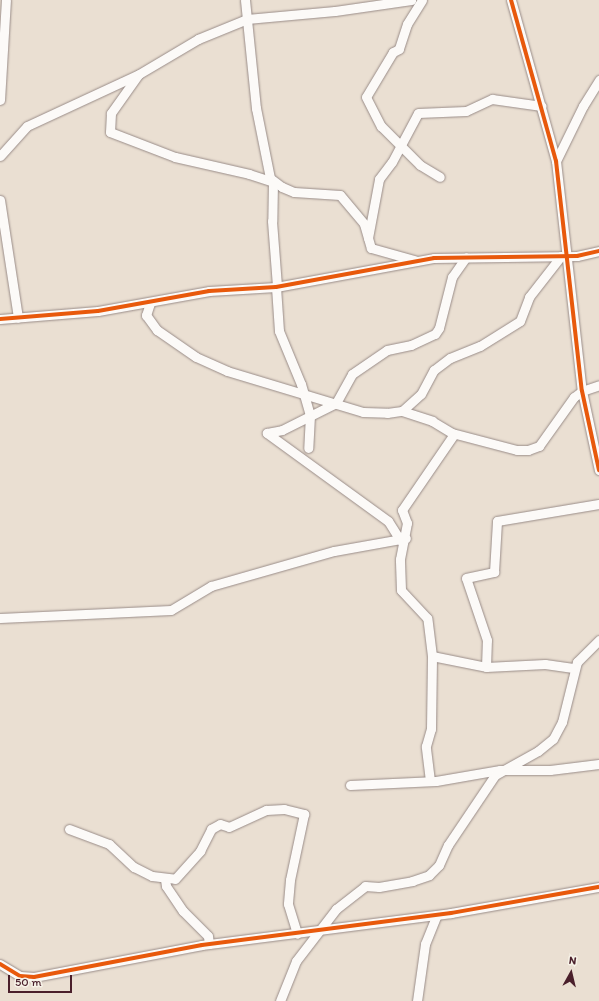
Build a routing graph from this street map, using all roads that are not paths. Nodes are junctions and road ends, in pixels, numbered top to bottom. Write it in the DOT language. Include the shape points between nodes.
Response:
graph roads {
  1 [pos="6,0"];
  2 [pos="245,0"];
  3 [pos="411,0"];
  4 [pos="422,0"];
  5 [pos="511,0"];
  6 [pos="248,19"];
  7 [pos="139,74"];
  8 [pos="599,80"];
  9 [pos="0,100"];
  10 [pos="542,106"];
  11 [pos="400,146"];
  12 [pos="0,156"];
  13 [pos="556,160"];
  14 [pos="440,177"];
  15 [pos="273,182"];
  16 [pos="0,200"];
  17 [pos="367,242"];
  18 [pos="599,251"];
  19 [pos="564,256"];
  20 [pos="466,257"];
  21 [pos="414,260"];
  22 [pos="276,286"];
  23 [pos="150,303"];
  24 [pos="18,318"];
  25 [pos="0,319"];
  26 [pos="599,386"];
  27 [pos="582,391"];
  28 [pos="304,392"];
  29 [pos="336,403"];
  30 [pos="402,411"];
  31 [pos="310,416"];
  32 [pos="454,434"];
  33 [pos="308,448"];
  34 [pos="599,470"];
  35 [pos="599,504"];
  36 [pos="403,539"];
  37 [pos="0,618"];
  38 [pos="599,640"];
  39 [pos="432,656"];
  40 [pos="486,667"];
  41 [pos="575,668"];
  42 [pos="599,764"];
  43 [pos="500,770"];
  44 [pos="430,781"];
  45 [pos="350,785"];
  46 [pos="69,829"];
  47 [pos="165,879"];
  48 [pos="599,887"];
  49 [pos="437,915"];
  50 [pos="318,932"];
  51 [pos="297,934"];
  52 [pos="209,944"];
  53 [pos="0,964"];
  54 [pos="280,1001"];
  55 [pos="416,1001"];
  1 -- 9 [label="street"];
  2 -- 6 [label="street"];
  3 -- 6 [label="street" via="335,11"];
  4 -- 11 [label="street" via="407,24 399,49 393,52 366,96 382,126"];
  5 -- 10 [label="street"];
  6 -- 7 [label="street" via="198,39"];
  6 -- 15 [label="street" via="259,128 265,160"];
  7 -- 12 [label="street" via="27,126"];
  7 -- 15 [label="street" via="111,113 110,132 175,157 250,174"];
  8 -- 13 [label="street"];
  10 -- 11 [label="street" via="492,99 466,111 422,112 415,116"];
  10 -- 13 [label="street"];
  11 -- 14 [label="street" via="420,165"];
  11 -- 17 [label="street" via="379,179"];
  13 -- 19 [label="street"];
  15 -- 17 [label="street" via="294,192 340,195 364,224"];
  15 -- 22 [label="street"];
  16 -- 24 [label="street"];
  17 -- 21 [label="street" via="374,250"];
  18 -- 19 [label="street"];
  19 -- 20 [label="street"];
  19 -- 27 [label="street"];
  19 -- 30 [label="street" via="529,298 520,321 434,370 421,394"];
  20 -- 21 [label="street"];
  20 -- 29 [label="street" via="452,277 439,328 435,334 411,345 387,350 364,365 352,374"];
  21 -- 22 [label="street" via="396,267"];
  22 -- 23 [label="street" via="209,291"];
  22 -- 28 [label="street" via="279,331"];
  23 -- 24 [label="street" via="98,311"];
  23 -- 28 [label="street" via="146,315 157,330 196,357 227,371"];
  24 -- 25 [label="street"];
  26 -- 27 [label="street"];
  27 -- 32 [label="street" via="574,397 539,446 534,449 517,450"];
  27 -- 34 [label="street"];
  28 -- 29 [label="street"];
  28 -- 31 [label="street"];
  29 -- 30 [label="street" via="364,412 387,414"];
  29 -- 31 [label="street"];
  30 -- 32 [label="street" via="432,421"];
  31 -- 33 [label="street"];
  31 -- 36 [label="street" via="282,430 267,433 388,520"];
  32 -- 36 [label="street" via="402,510 407,523"];
  35 -- 40 [label="street" via="497,521 494,572 466,578 487,640"];
  36 -- 37 [label="street" via="334,551 211,586 171,610"];
  36 -- 39 [label="street" via="400,560 401,590 427,618"];
  38 -- 41 [label="street" via="582,655"];
  39 -- 40 [label="street"];
  39 -- 44 [label="street" via="431,729 426,746"];
  40 -- 41 [label="street" via="544,664"];
  41 -- 43 [label="street" via="562,722 554,738 538,751"];
  42 -- 43 [label="street" via="567,769"];
  43 -- 44 [label="street"];
  43 -- 50 [label="street" via="486,787 434,871 412,881 379,887 365,886 336,909"];
  44 -- 45 [label="street"];
  46 -- 47 [label="street" via="109,844 134,867"];
  47 -- 51 [label="street" via="175,879 200,851 211,829 220,824 229,827 266,810 284,809 304,814 290,880 288,904"];
  47 -- 52 [label="street" via="166,886 183,911 208,936"];
  48 -- 49 [label="street"];
  49 -- 50 [label="street"];
  49 -- 55 [label="street" via="425,944"];
  50 -- 51 [label="street"];
  50 -- 54 [label="street" via="296,961"];
  51 -- 52 [label="street"];
  52 -- 53 [label="street" via="26,978"];
}
